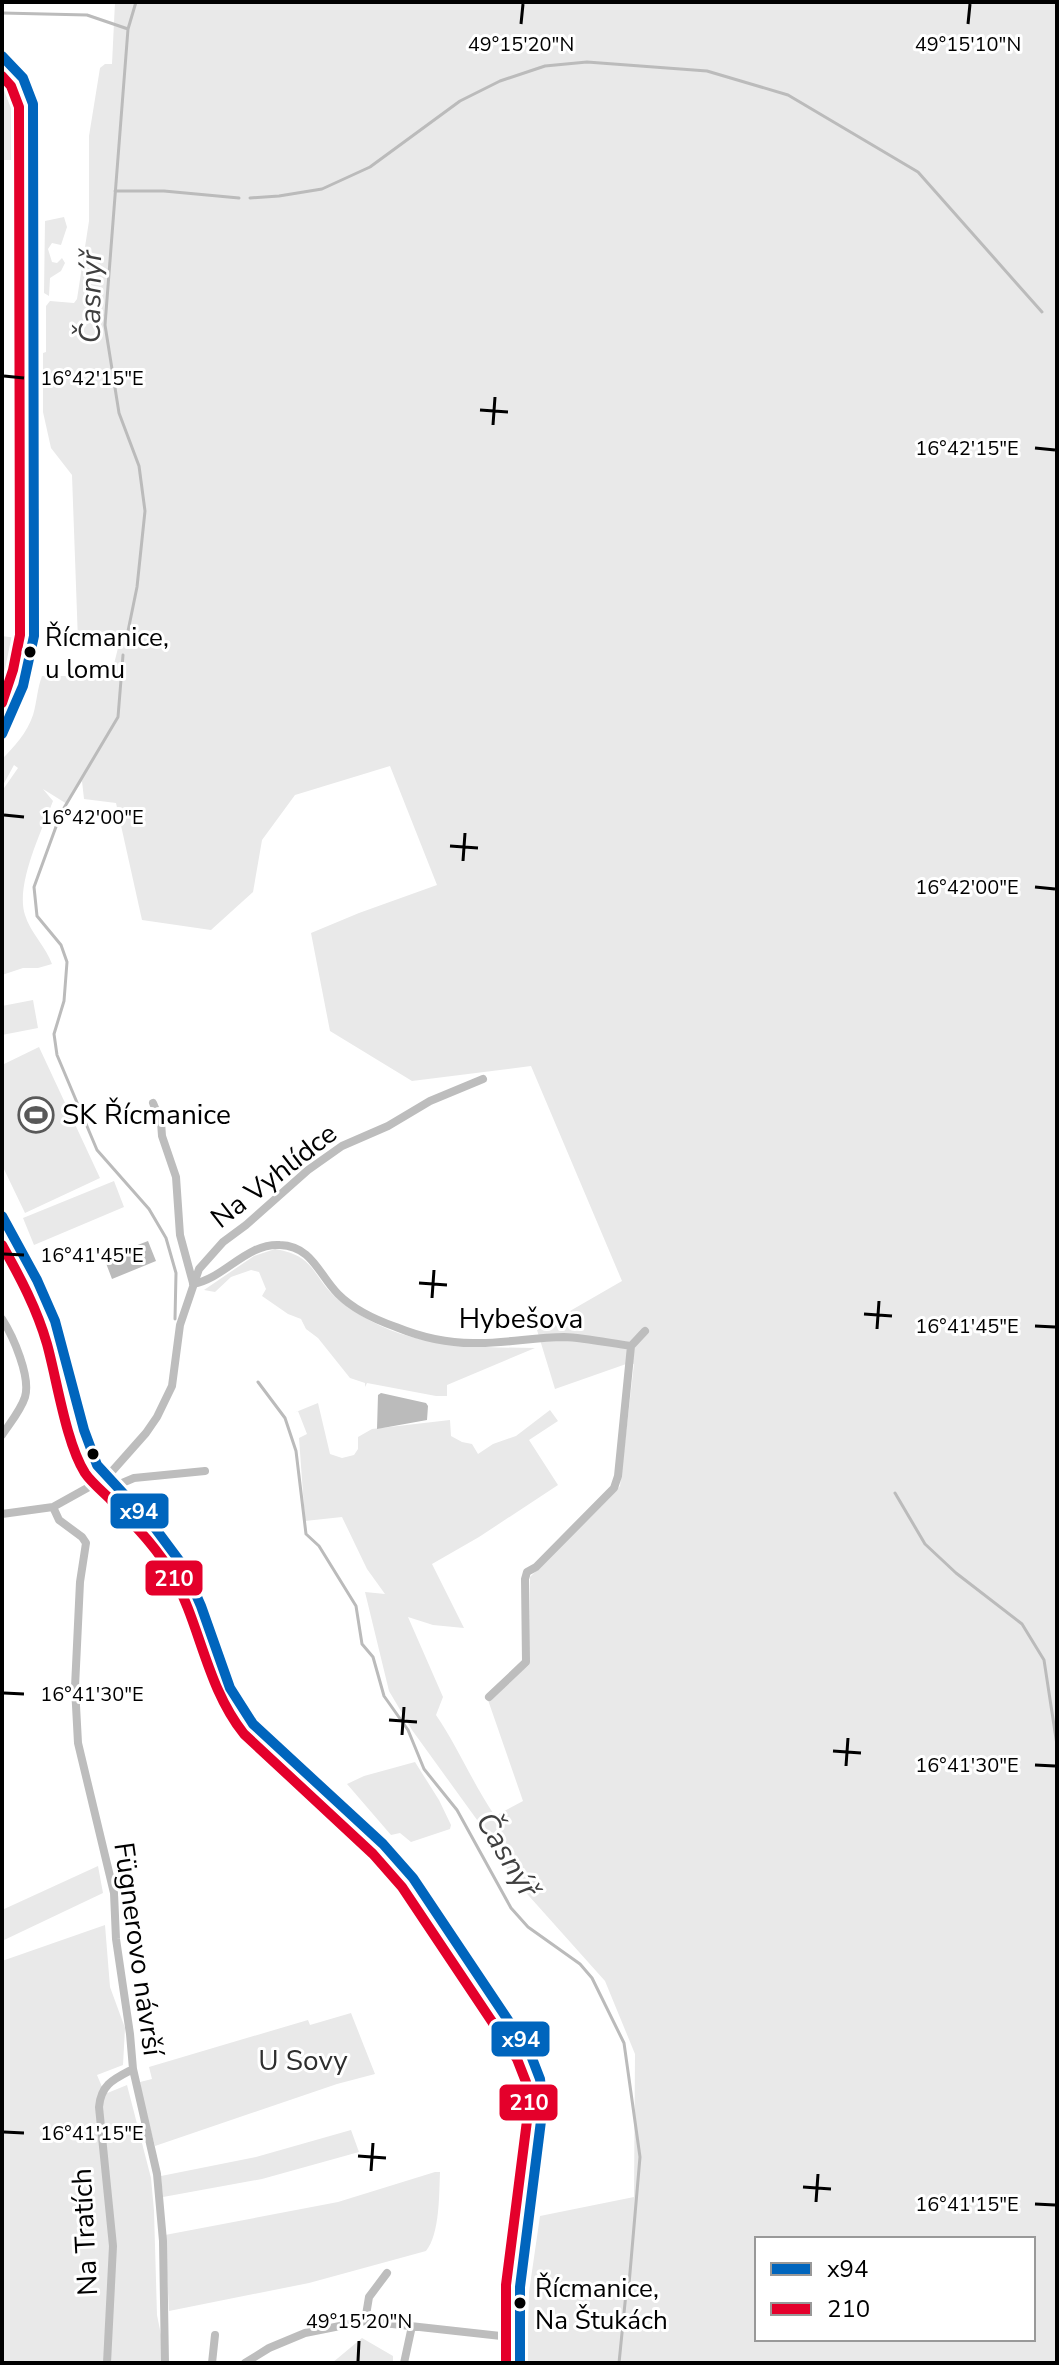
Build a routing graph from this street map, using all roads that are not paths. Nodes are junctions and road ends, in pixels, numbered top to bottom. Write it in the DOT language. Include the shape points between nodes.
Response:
graph roads {
  1 [pos="3,57"];
  2 [pos="2,734"];
  3 [pos="483,1079"];
  4 [pos="153,1103"];
  5 [pos="2,1216"];
  6 [pos="193,1284"];
  7 [pos="2,1319"];
  8 [pos="645,1331"];
  9 [pos="631,1346"];
  10 [pos="2,1435"];
  11 [pos="205,1471"];
  12 [pos="111,1481"];
  13 [pos="53,1507"];
  14 [pos="2,1514"];
  15 [pos="489,1697"];
  16 [pos="133,2069"];
  17 [pos="387,2273"];
  18 [pos="365,2321"];
  19 [pos="412,2326"];
  20 [pos="215,2335"];
  21 [pos="519,2338"];
  22 [pos="107,2363"];
  23 [pos="165,2363"];
  24 [pos="212,2363"];
  25 [pos="245,2363"];
  26 [pos="404,2363"];
  27 [pos="520,2363"];
  1 -- 2 [label="main road" via="23,78 33,104 34,636 23,685"];
  3 -- 6 [label="street, Na Vyhlídce" via="342,1146 308,1170 223,1242"];
  4 -- 6 [label="street" via="176,1177 180,1235"];
  5 -- 12 [label="main road" via="46,1298 90,1450"];
  6 -- 9 [label="street, Hybešova" via="207,1281 252,1251 277,1244 309,1256 337,1293 356,1307 438,1341 564,1337"];
  6 -- 12 [label="street, Na Vyhlídce" via="166,1397"];
  7 -- 10 [label="street" via="25,1377 26,1395"];
  8 -- 9 [label="street"];
  9 -- 15 [label="street" via="614,1488 527,1572 526,1662"];
  11 -- 12 [label="street"];
  12 -- 13 [label="street"];
  12 -- 21 [label="main road" via="183,1567 243,1712 413,1878 530,2053 543,2105 521,2275"];
  13 -- 14 [label="street"];
  13 -- 16 [label="street, Fügnerovo návrší" via="59,1520 86,1543 78,1611 78,1743 114,1893"];
  16 -- 22 [label="street, Na Tratích" via="108,2082 99,2107 113,2246"];
  16 -- 23 [label="street, Fügnerovo návrší" via="157,2174"];
  17 -- 18 [label="street" via="369,2297"];
  18 -- 19 [label="street"];
  18 -- 25 [label="street" via="305,2333"];
  19 -- 21 [label="street"];
  19 -- 26 [label="street"];
  20 -- 24 [label="street"];
  21 -- 27 [label="main road"];
}
